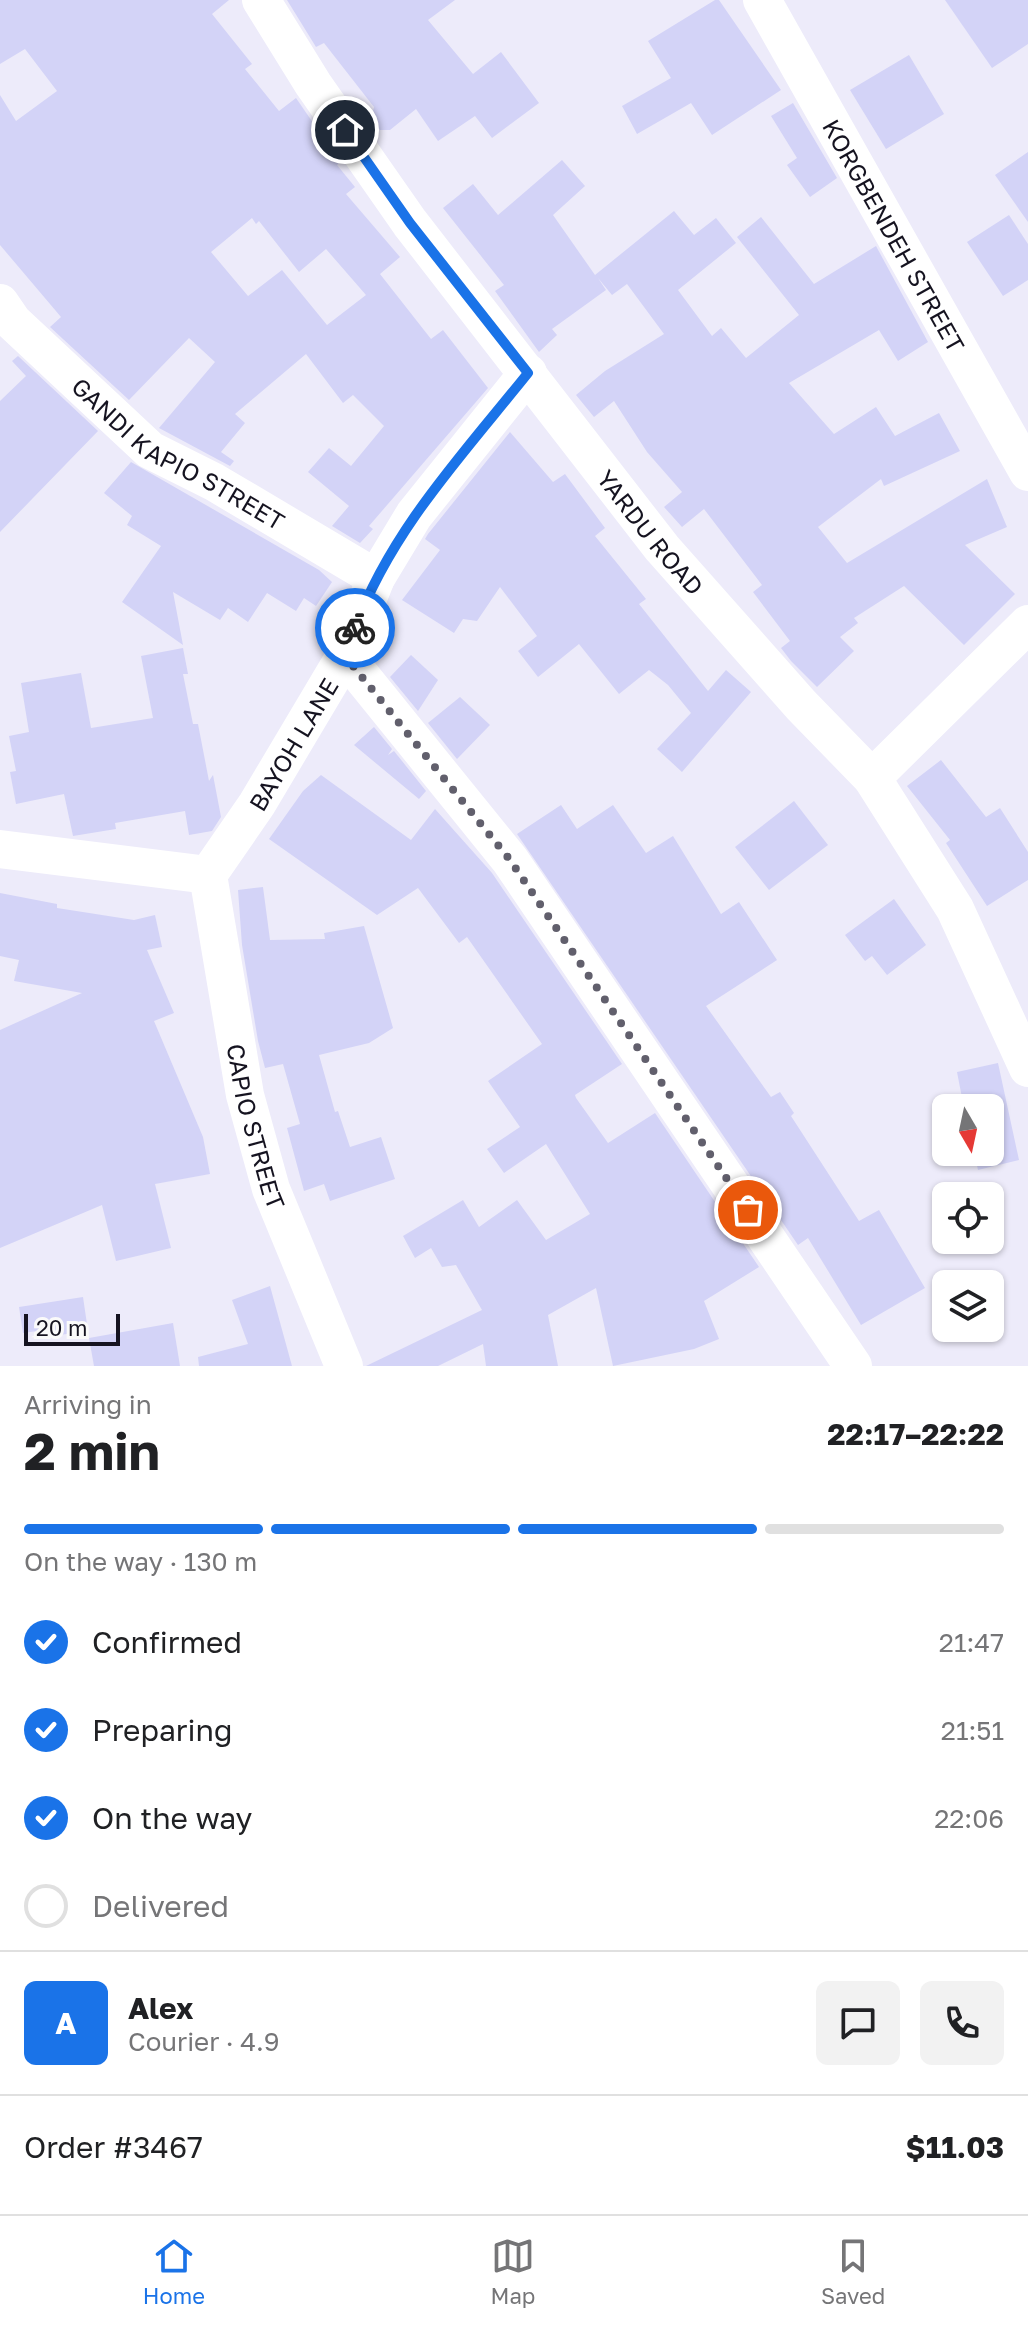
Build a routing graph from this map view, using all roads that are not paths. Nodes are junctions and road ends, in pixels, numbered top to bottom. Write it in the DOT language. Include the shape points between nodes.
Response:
graph roads {
  1 [pos="261,0"];
  2 [pos="762,0"];
  3 [pos="4,319"];
  4 [pos="528,373"];
  5 [pos="1028,472"];
  6 [pos="376,578"];
  7 [pos="1028,624"];
  8 [pos="345,656"];
  9 [pos="872,778"];
  10 [pos="0,849"];
  11 [pos="208,875"];
  12 [pos="1028,1068"];
  13 [pos="344,1366"];
  14 [pos="853,1366"];
  1 -- 4 [label="street, YARDU ROAD" via="410,223"];
  2 -- 5 [label="street, KORGBENDEH STREET"];
  3 -- 6 [label="street, GANDI KAPIO STREET" via="150,450"];
  4 -- 6 [label="street, BAYOH LANE" via="414,515"];
  4 -- 9 [label="street, YARDU ROAD" via="662,548"];
  6 -- 8 [label="street, BAYOH LANE"];
  7 -- 9 [label="street"];
  8 -- 11 [label="street, BAYOH LANE"];
  8 -- 14 [label="street" via="510,860"];
  9 -- 12 [label="street, YARDU ROAD" via="955,909"];
  10 -- 11 [label="street"];
  11 -- 13 [label="street, CAPIO STREET" via="245,1095 271,1189"];
}
